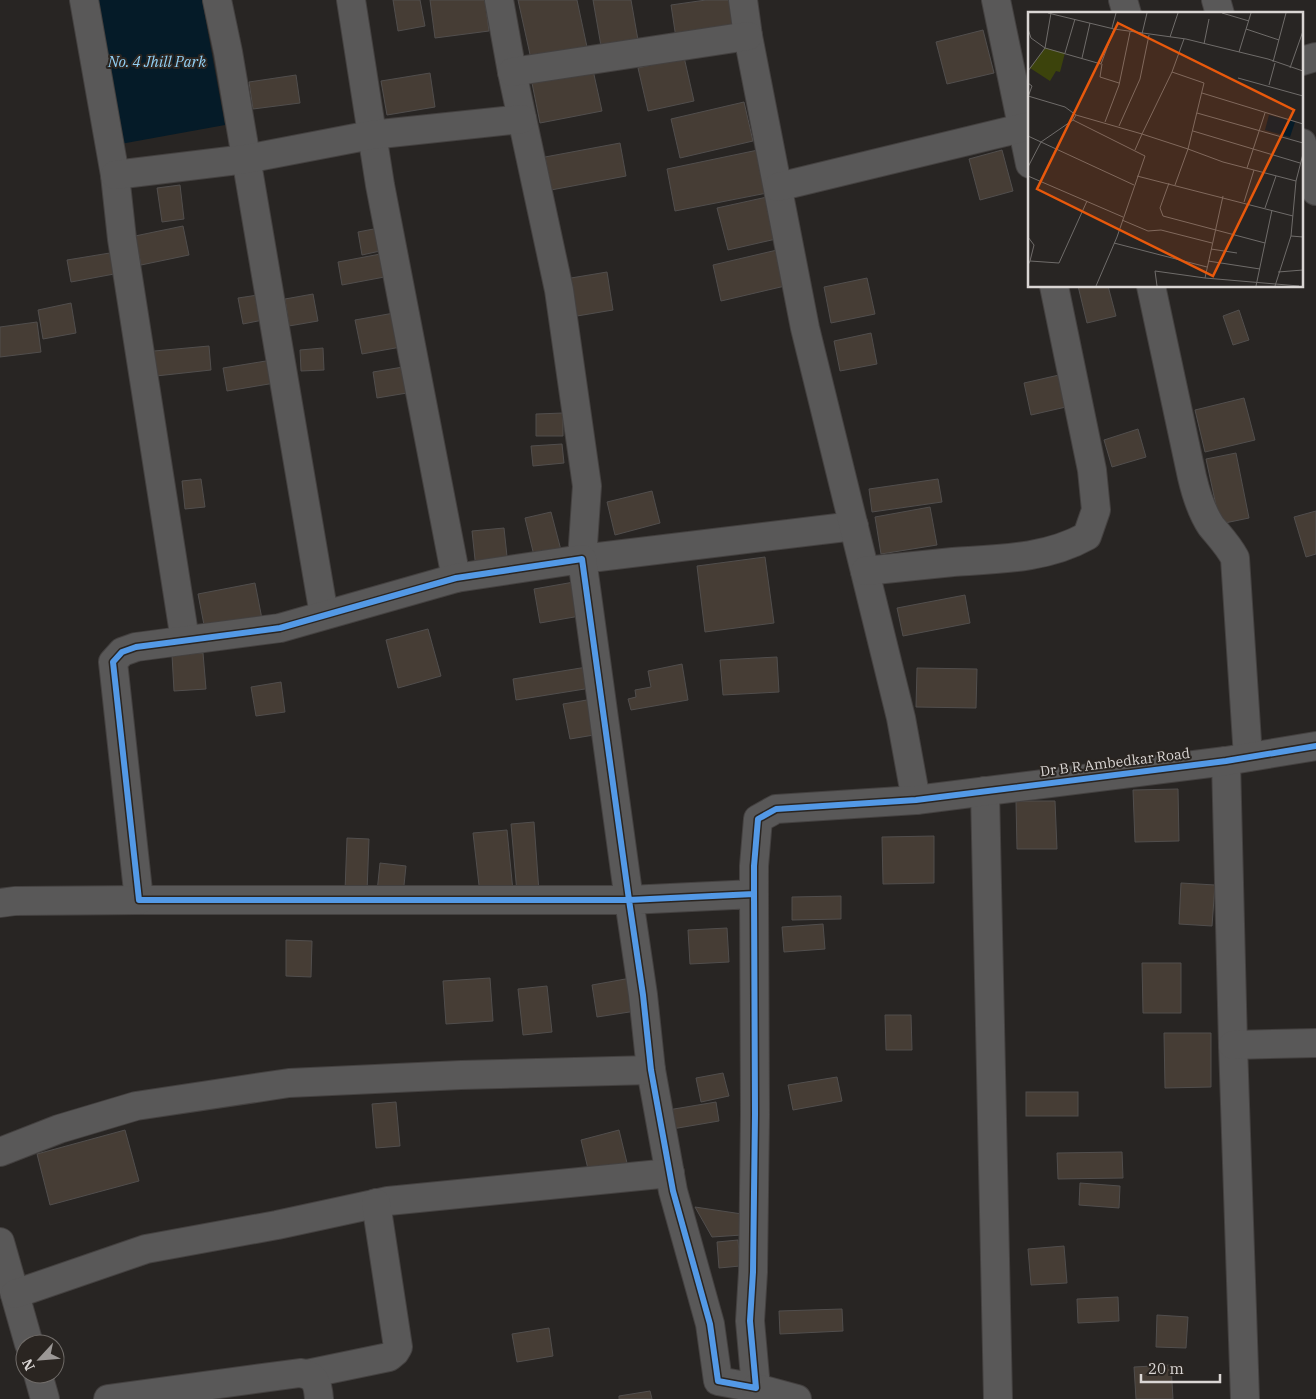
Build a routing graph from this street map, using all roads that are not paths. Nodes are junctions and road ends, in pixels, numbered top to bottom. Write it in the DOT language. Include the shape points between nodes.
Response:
graph roads {
  1 [pos="84,0"];
  2 [pos="217,0"];
  3 [pos="351,0"];
  4 [pos="499,0"];
  5 [pos="743,0"];
  6 [pos="996,0"];
  7 [pos="748,36"];
  8 [pos="512,72"];
  9 [pos="522,119"];
  10 [pos="1026,126"];
  11 [pos="371,135"];
  12 [pos="1028,145"];
  13 [pos="1304,150"];
  14 [pos="246,159"];
  15 [pos="116,175"];
  16 [pos="778,187"];
  17 [pos="1316,191"];
  18 [pos="1054,288"];
  19 [pos="1151,288"];
  20 [pos="854,526"];
  21 [pos="582,559"];
  22 [pos="864,571"];
  23 [pos="456,578"];
  24 [pos="324,615"];
  25 [pos="185,640"];
  26 [pos="1316,746"];
  27 [pos="1237,759"];
  28 [pos="985,791"];
  29 [pos="916,800"];
  30 [pos="754,894"];
  31 [pos="139,900"];
  32 [pos="629,900"];
  33 [pos="0,902"];
  34 [pos="1316,1043"];
  35 [pos="1233,1045"];
  36 [pos="651,1070"];
  37 [pos="0,1152"];
  38 [pos="670,1173"];
  39 [pos="376,1203"];
  40 [pos="0,1242"];
  41 [pos="15,1294"];
  42 [pos="26,1334"];
  43 [pos="307,1374"];
  44 [pos="41,1384"];
  45 [pos="756,1388"];
  46 [pos="715,1390"];
  47 [pos="45,1399"];
  48 [pos="108,1399"];
  49 [pos="319,1399"];
  50 [pos="798,1399"];
  51 [pos="998,1399"];
  52 [pos="1245,1399"];
  1 -- 15 [label="street"];
  2 -- 14 [label="street"];
  3 -- 11 [label="street"];
  4 -- 8 [label="street"];
  5 -- 7 [label="street"];
  6 -- 10 [label="street"];
  7 -- 8 [label="street"];
  7 -- 16 [label="street"];
  8 -- 9 [label="street"];
  9 -- 11 [label="street"];
  9 -- 21 [label="street" via="559,290 587,486"];
  10 -- 12 [label="street"];
  10 -- 16 [label="street"];
  11 -- 14 [label="street"];
  11 -- 23 [label="street"];
  13 -- 17 [label="street"];
  14 -- 15 [label="street"];
  14 -- 24 [label="street"];
  15 -- 25 [label="street" via="122,239"];
  16 -- 20 [label="street" via="805,328"];
  18 -- 22 [label="street" via="1092,470 1096,510 1087,536 1047,553"];
  19 -- 27 [label="street" via="1199,504 1235,558"];
  20 -- 21 [label="street"];
  20 -- 22 [label="street"];
  21 -- 23 [label="street"];
  21 -- 32 [label="street"];
  22 -- 29 [label="street" via="901,718"];
  23 -- 24 [label="street"];
  24 -- 25 [label="street" via="280,628"];
  25 -- 31 [label="street" via="136,646 122,652 113,662"];
  26 -- 27 [label="street, Dr B R Ambedkar Road"];
  27 -- 28 [label="street, Dr B R Ambedkar Road"];
  27 -- 35 [label="street"];
  28 -- 29 [label="street, Dr B R Ambedkar Road"];
  28 -- 51 [label="street"];
  29 -- 30 [label="street, Dr B R Ambedkar Road" via="767,812 758,819"];
  30 -- 32 [label="street"];
  30 -- 45 [label="street, Dr B R Ambedkar Road" via="755,1114 750,1321"];
  31 -- 32 [label="street"];
  31 -- 33 [label="street"];
  32 -- 36 [label="street"];
  34 -- 35 [label="street"];
  35 -- 52 [label="street"];
  36 -- 37 [label="street" via="289,1083 136,1106 59,1129"];
  36 -- 38 [label="street"];
  38 -- 39 [label="street"];
  38 -- 46 [label="street" via="710,1324"];
  39 -- 41 [label="street" via="146,1249"];
  39 -- 43 [label="street" via="398,1347 389,1357"];
  40 -- 41 [label="street"];
  41 -- 42 [label="street"];
  43 -- 48 [label="street"];
  43 -- 49 [label="street" via="318,1386"];
  44 -- 47 [label="street"];
  45 -- 46 [label="street"];
  45 -- 50 [label="street"];
}
